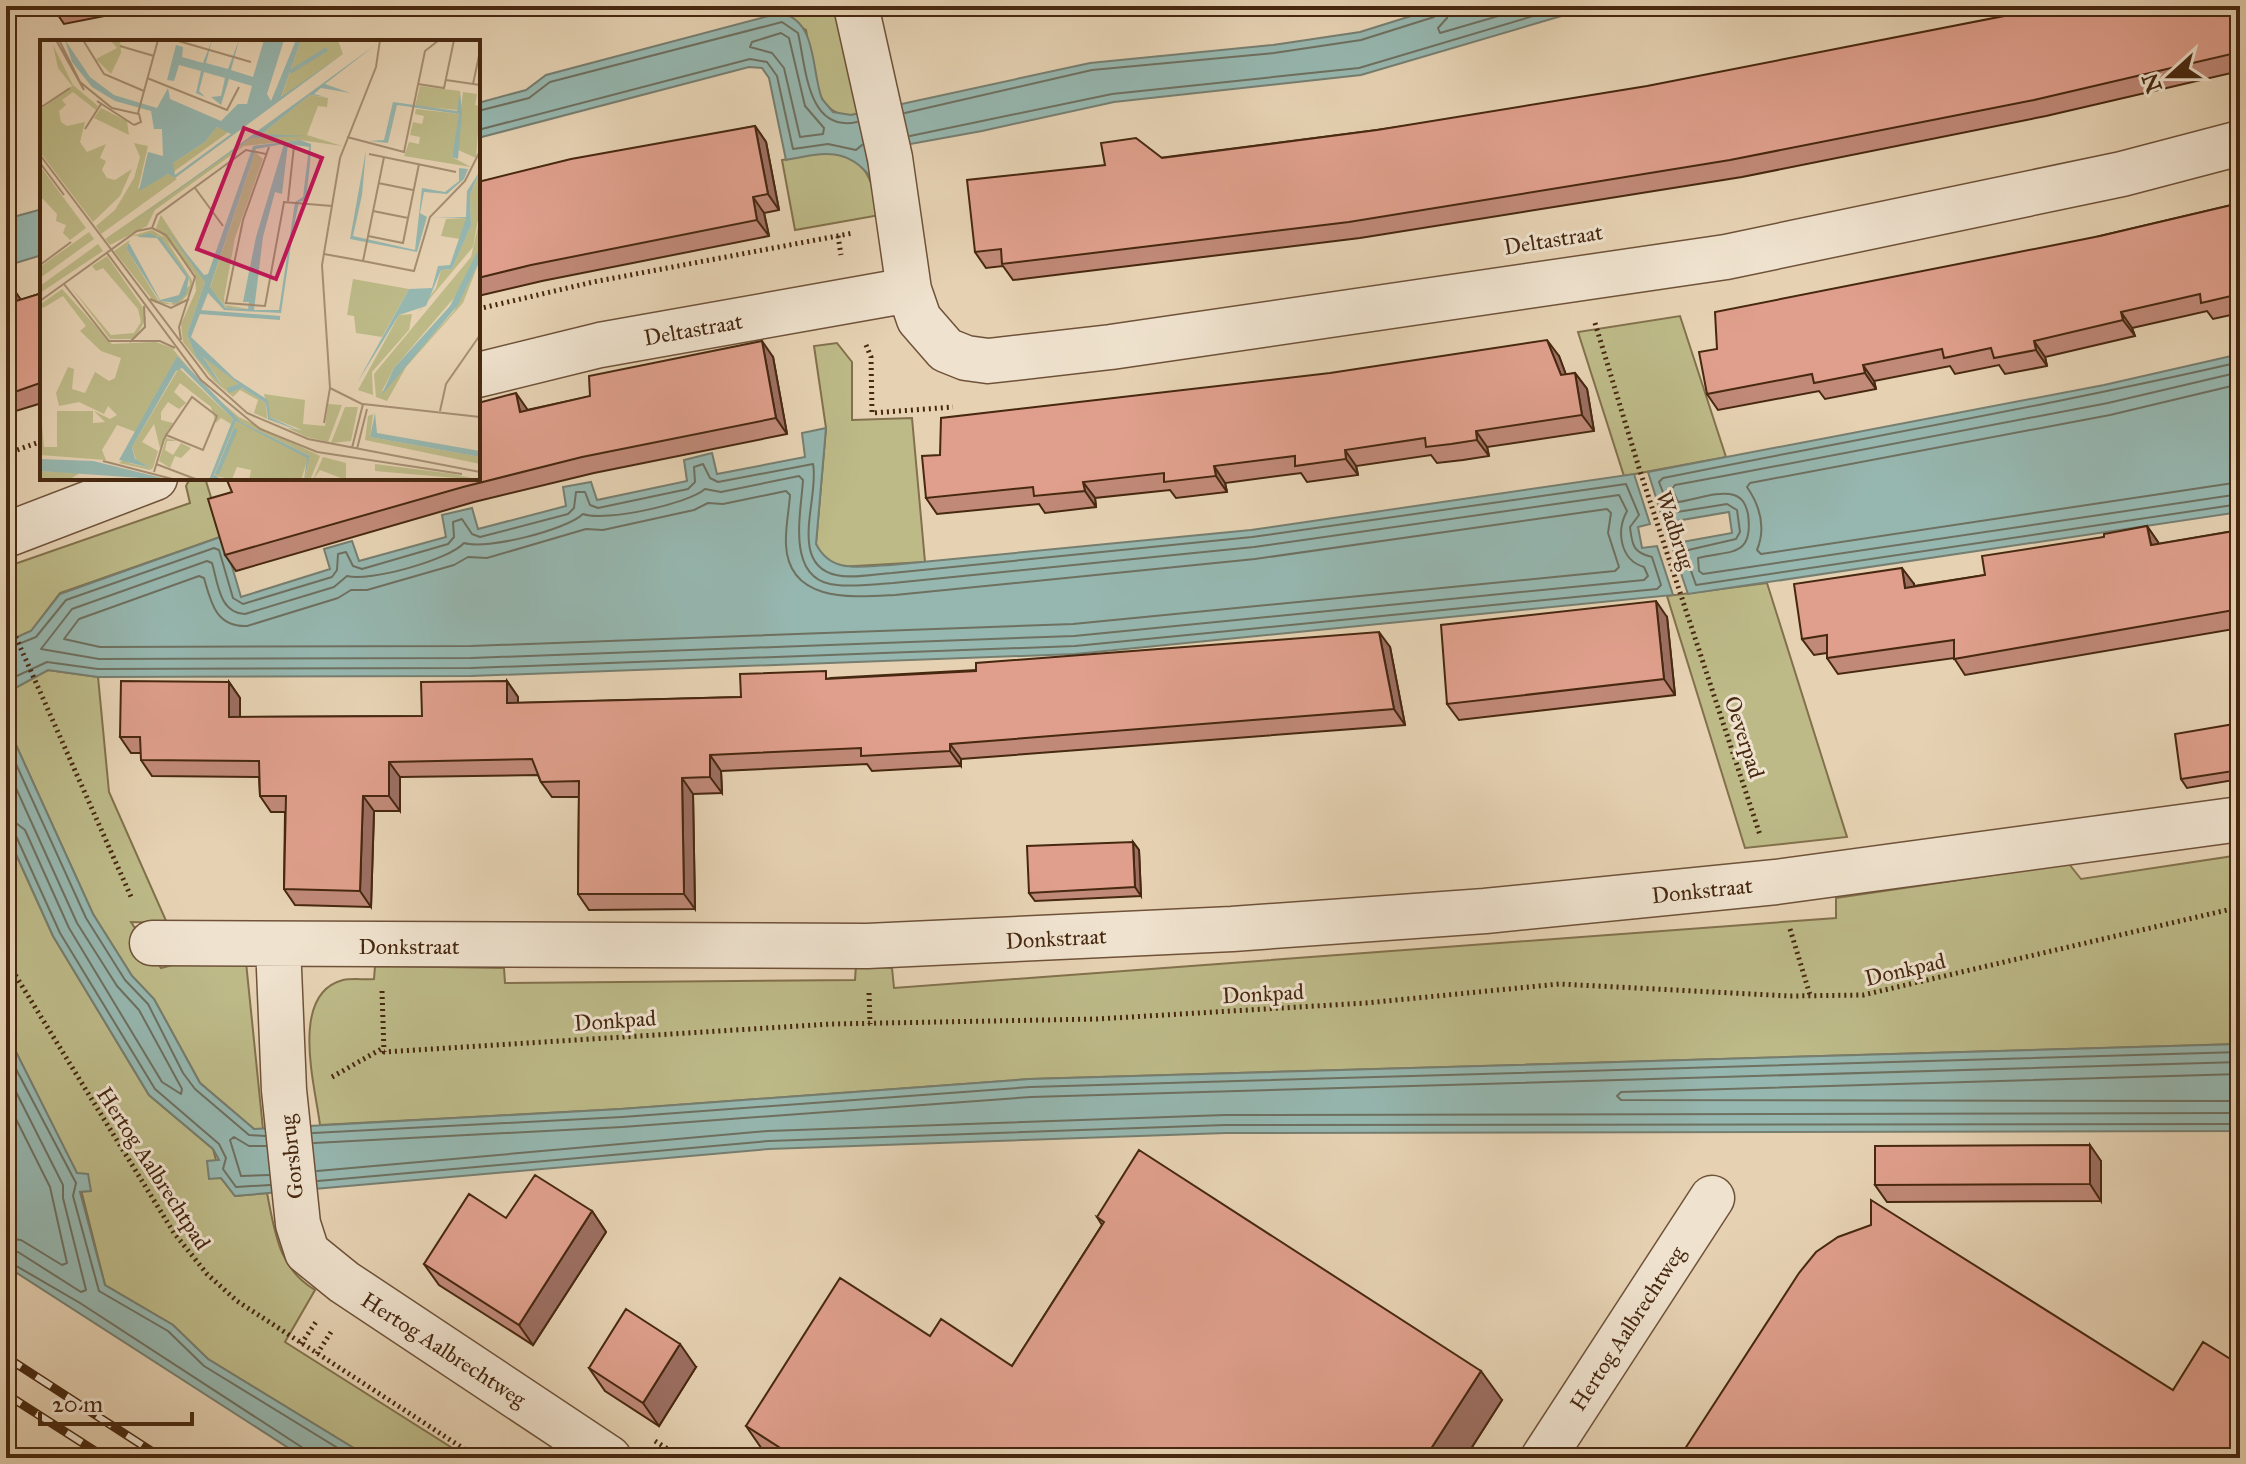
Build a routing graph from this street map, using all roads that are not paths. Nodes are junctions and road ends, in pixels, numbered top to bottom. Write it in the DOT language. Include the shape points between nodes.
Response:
graph roads {
  1 [pos="856,6"];
  2 [pos="2240,143"];
  3 [pos="909,290"];
  4 [pos="480,375"];
  5 [pos="150,480"];
  6 [pos="6,535"];
  7 [pos="2240,819"];
  8 [pos="152,943"];
  9 [pos="278,945"];
  10 [pos="1712,1198"];
  11 [pos="298,1224"];
  12 [pos="609,1458"];
  13 [pos="1543,1458"];
  1 -- 3 [label="street, Deltastraat" via="879,99"];
  2 -- 3 [label="street, Deltastraat" via="2122,174 1726,257 988,361 946,350 919,319"];
  3 -- 4 [label="street, Deltastraat" via="600,345"];
  5 -- 6 [label="street"];
  7 -- 9 [label="street, Donkstraat" via="1776,882 1485,911 1161,933 867,946"];
  8 -- 9 [label="street, Donkstraat"];
  9 -- 11 [label="street, Gorsbrug" via="284,1090"];
  10 -- 13 [label="street, Hertog Aalbrechtweg"];
  11 -- 12 [label="street, Hertog Aalbrechtweg" via="316,1262"];
}
